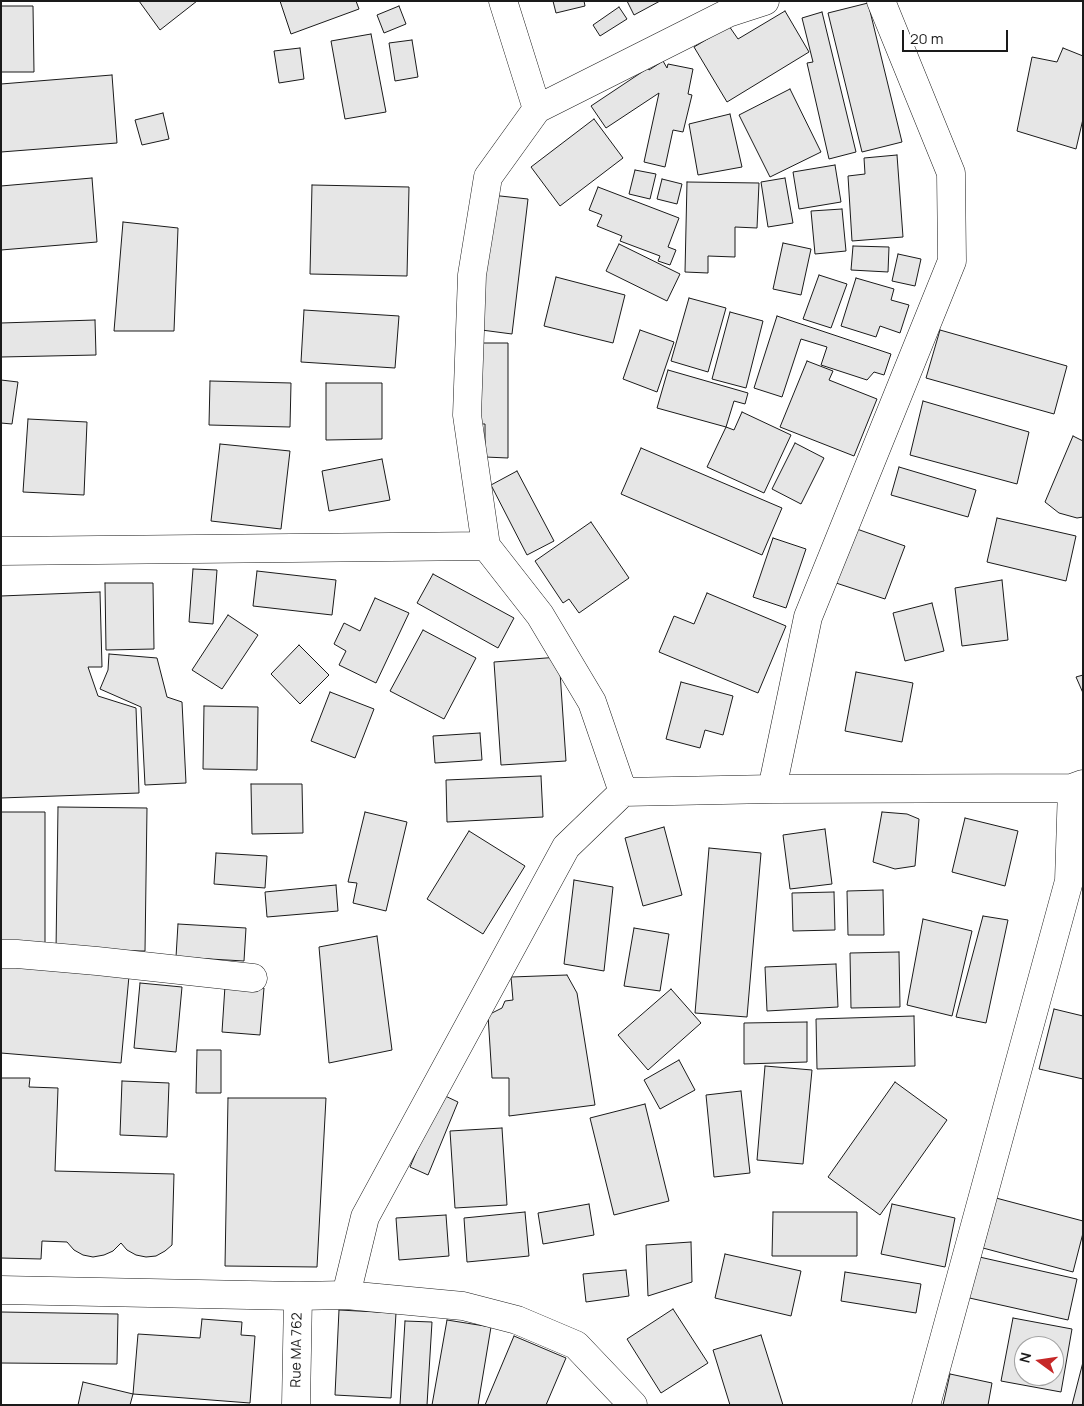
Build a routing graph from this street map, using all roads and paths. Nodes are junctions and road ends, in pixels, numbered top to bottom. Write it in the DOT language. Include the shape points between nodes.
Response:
graph roads {
  1 [pos="503,1"];
  2 [pos="765,1"];
  3 [pos="881,1"];
  4 [pos="537,109"];
  5 [pos="486,546"];
  6 [pos="1,551"];
  7 [pos="1077,786"];
  8 [pos="772,788"];
  9 [pos="622,792"];
  10 [pos="1,954"];
  11 [pos="253,978"];
  12 [pos="1,1290"];
  13 [pos="346,1295"];
  14 [pos="298,1296"];
  15 [pos="296,1405"];
  16 [pos="633,1405"];
  17 [pos="926,1405"];
  1 -- 4 [label="street"];
  2 -- 4 [label="street" via="728,13"];
  3 -- 8 [label="street" via="951,173 952,261 808,617"];
  4 -- 5 [label="street" via="488,177 472,275 467,415"];
  5 -- 6 [label="street"];
  5 -- 9 [label="street" via="540,615 592,702"];
  7 -- 8 [label="street"];
  7 -- 17 [label="street" via="1069,881"];
  8 -- 9 [label="street"];
  9 -- 13 [label="street" via="566,847 561,856 365,1217"];
  10 -- 11 [label="street"];
  12 -- 14 [label="street"];
  13 -- 14 [label="street"];
  13 -- 16 [label="street" via="463,1306 517,1320 576,1345"];
  14 -- 15 [label="street, Rue MA 762"];
}
